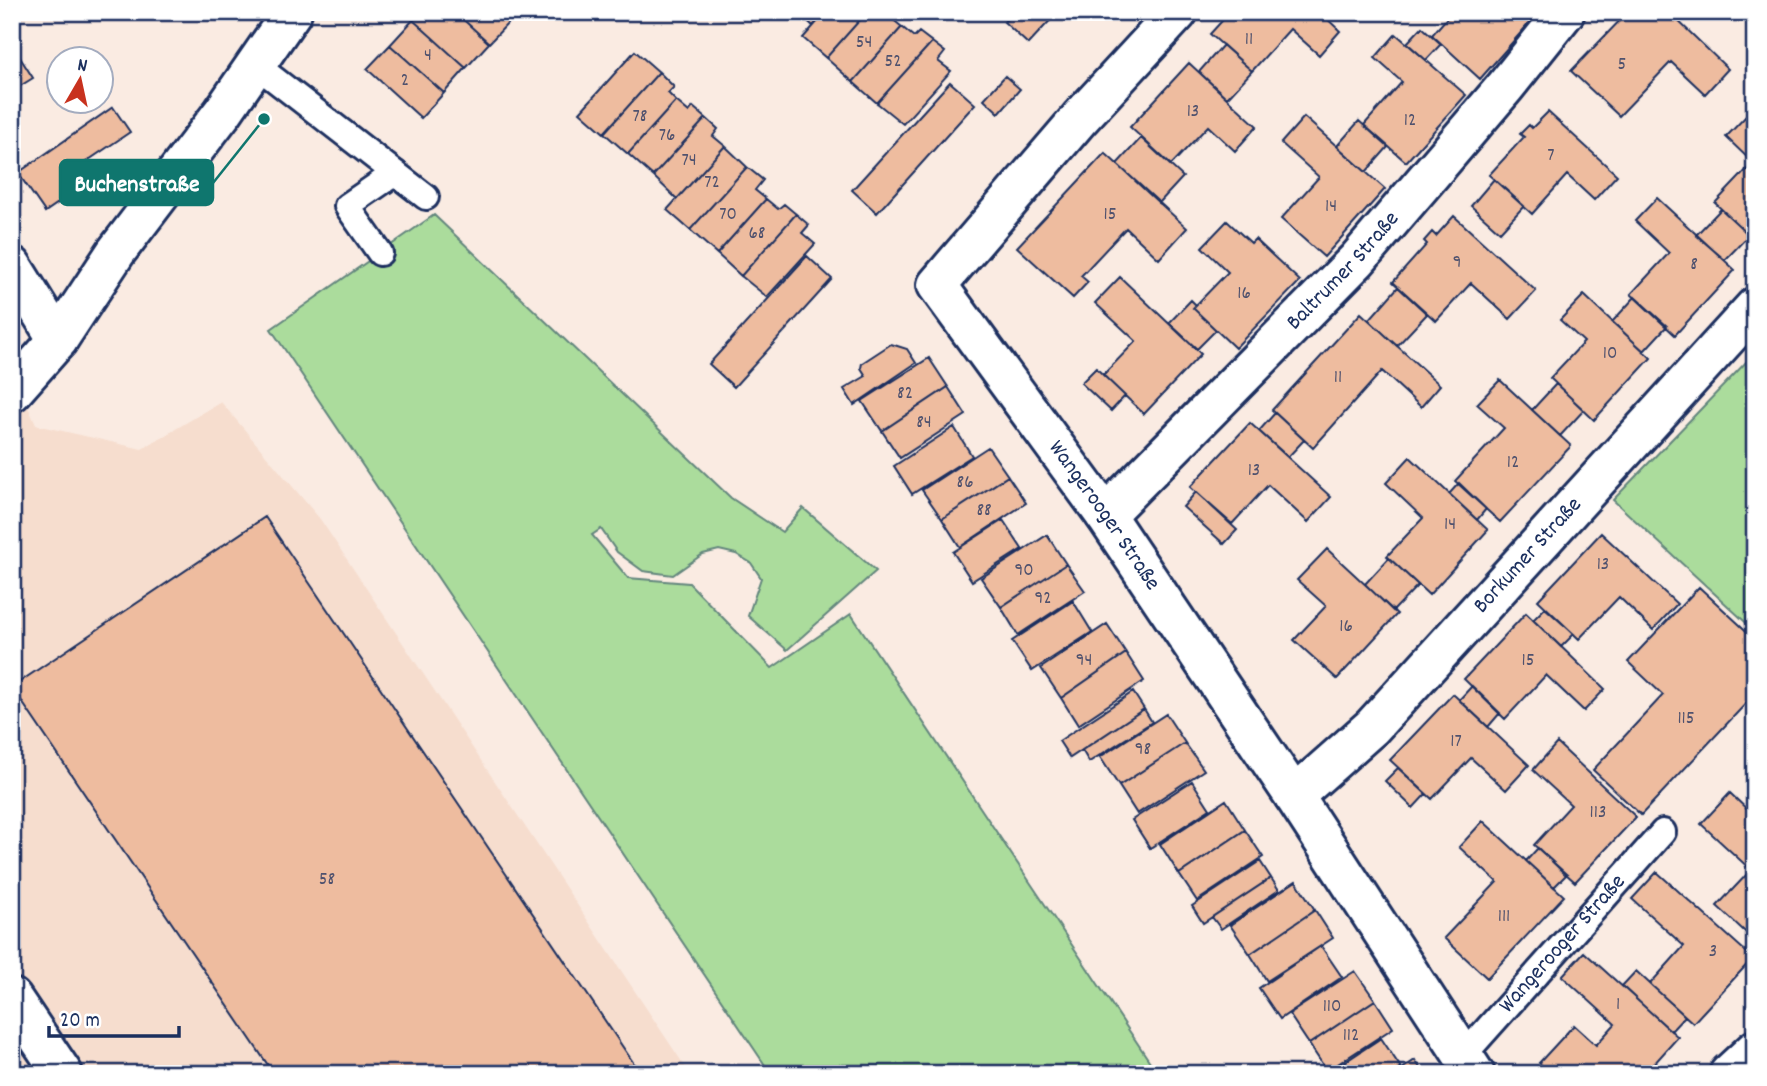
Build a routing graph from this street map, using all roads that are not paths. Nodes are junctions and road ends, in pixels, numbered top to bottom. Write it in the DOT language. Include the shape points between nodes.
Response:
graph roads {
  1 [pos="292,12"];
  2 [pos="1178,12"];
  3 [pos="1565,12"];
  4 [pos="256,65"];
  5 [pos="395,173"];
  6 [pos="426,197"];
  7 [pos="380,253"];
  8 [pos="12,266"];
  9 [pos="1755,307"];
  10 [pos="58,340"];
  11 [pos="12,392"];
  12 [pos="1105,515"];
  13 [pos="1294,796"];
  14 [pos="1663,832"];
  15 [pos="12,998"];
  16 [pos="1755,1050"];
  17 [pos="1469,1065"];
  18 [pos="63,1074"];
  19 [pos="1729,1074"];
  1 -- 4 [label="street"];
  2 -- 12 [label="street, Wangerooger Straße" via="937,285"];
  3 -- 12 [label="street, Baltrumer Straße" via="1357,260"];
  4 -- 5 [label="lane"];
  4 -- 10 [label="street" via="116,252"];
  5 -- 6 [label="lane"];
  5 -- 7 [label="lane" via="347,206"];
  8 -- 10 [label="street"];
  9 -- 13 [label="street, Borkumer Straße" via="1372,727"];
  10 -- 11 [label="street"];
  12 -- 13 [label="street, Wangerooger Straße"];
  13 -- 17 [label="street, Wangerooger Straße"];
  14 -- 17 [label="lane, Wangerooger Straße"];
  15 -- 18 [label="street"];
  16 -- 19 [label="street"];
}
